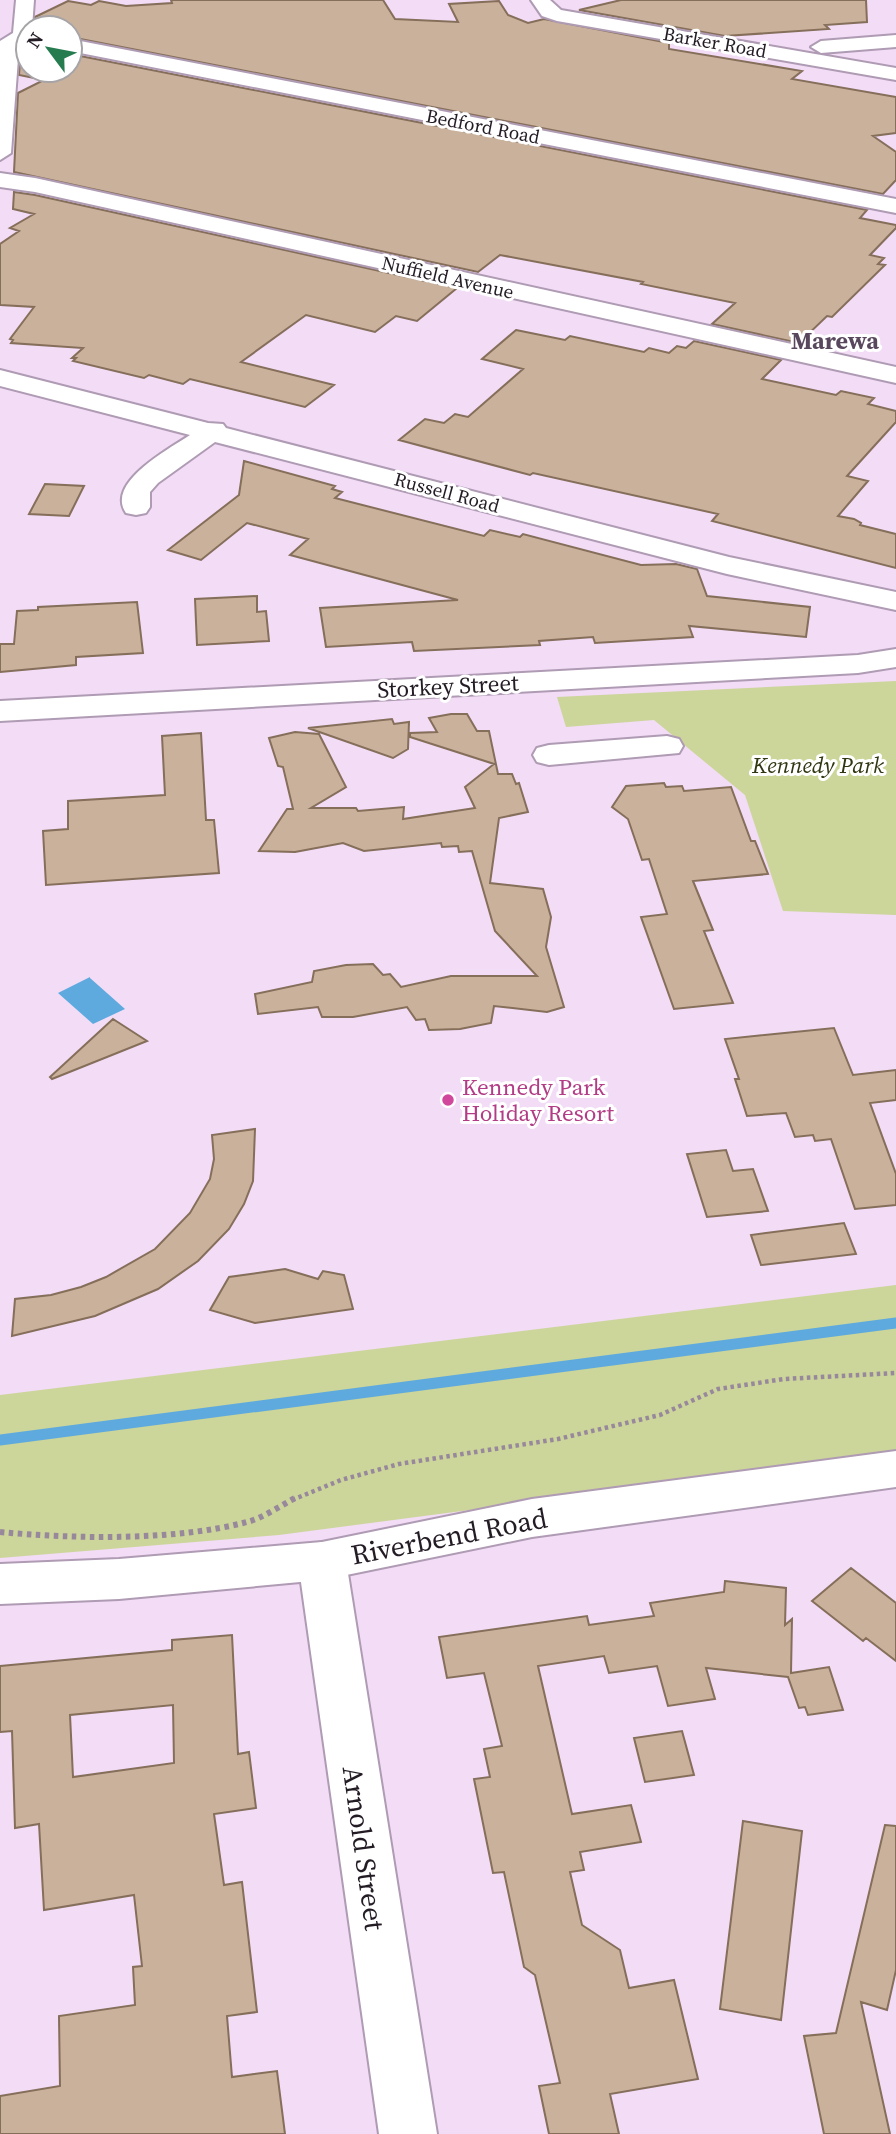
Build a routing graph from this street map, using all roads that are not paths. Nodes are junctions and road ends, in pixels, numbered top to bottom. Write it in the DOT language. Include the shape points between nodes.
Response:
graph roads {
  1 [pos="540,0"];
  2 [pos="14,40"];
  3 [pos="896,41"];
  4 [pos="84,48"];
  5 [pos="797,56"];
  6 [pos="896,74"];
  7 [pos="0,153"];
  8 [pos="0,180"];
  9 [pos="896,206"];
  10 [pos="896,375"];
  11 [pos="0,378"];
  12 [pos="214,430"];
  13 [pos="136,506"];
  14 [pos="896,601"];
  15 [pos="896,659"];
  16 [pos="0,711"];
  17 [pos="667,746"];
  18 [pos="549,755"];
  19 [pos="896,1468"];
  20 [pos="322,1561"];
  21 [pos="0,1584"];
  22 [pos="408,2134"];
  1 -- 5 [label="street, Barker Road" via="557,15"];
  2 -- 7 [label="street" via="9,42"];
  3 -- 5 [label="street" via="831,46"];
  4 -- 9 [label="street, Bedford Road"];
  5 -- 6 [label="street, Barker Road"];
  8 -- 10 [label="street, Nuffield Avenue"];
  11 -- 12 [label="street, Russell Road"];
  12 -- 13 [label="street" via="148,477 136,491"];
  12 -- 14 [label="street, Russell Road" via="727,565"];
  15 -- 16 [label="street, Storkey Street"];
  17 -- 18 [label="street"];
  19 -- 20 [label="street, Riverbend Road" via="532,1518"];
  20 -- 21 [label="street, Riverbend Road"];
  20 -- 22 [label="street, Arnold Street"];
}
